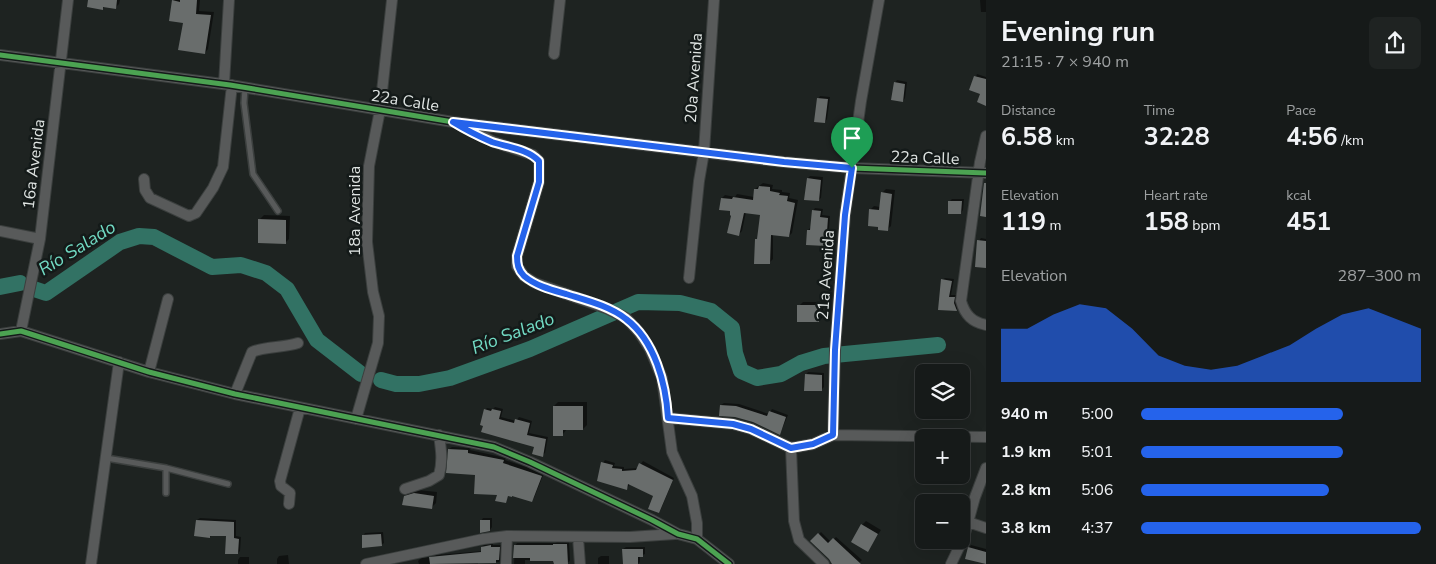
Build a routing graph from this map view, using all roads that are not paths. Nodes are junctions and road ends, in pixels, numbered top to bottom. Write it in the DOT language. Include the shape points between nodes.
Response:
graph roads {
  1 [pos="68,0"];
  2 [pos="229,0"];
  3 [pos="392,0"];
  4 [pos="560,0"];
  5 [pos="714,0"];
  6 [pos="879,0"];
  7 [pos="554,54"];
  8 [pos="0,56"];
  9 [pos="62,64"];
  10 [pos="228,84"];
  11 [pos="245,87"];
  12 [pos="380,110"];
  13 [pos="453,122"];
  14 [pos="986,136"];
  15 [pos="704,152"];
  16 [pos="852,168"];
  17 [pos="982,173"];
  18 [pos="144,179"];
  19 [pos="278,211"];
  20 [pos="0,231"];
  21 [pos="40,238"];
  22 [pos="689,278"];
  23 [pos="168,299"];
  24 [pos="986,325"];
  25 [pos="21,331"];
  26 [pos="0,334"];
  27 [pos="298,344"];
  28 [pos="119,362"];
  29 [pos="149,372"];
  30 [pos="235,394"];
  31 [pos="300,408"];
  32 [pos="668,418"];
  33 [pos="356,419"];
  34 [pos="439,435"];
  35 [pos="833,435"];
  36 [pos="986,437"];
  37 [pos="791,448"];
  38 [pos="106,458"];
  39 [pos="166,468"];
  40 [pos="986,468"];
  41 [pos="228,484"];
  42 [pos="405,489"];
  43 [pos="166,493"];
  44 [pos="289,504"];
  45 [pos="970,515"];
  46 [pos="656,522"];
  47 [pos="970,523"];
  48 [pos="986,528"];
  49 [pos="656,534"];
  50 [pos="678,534"];
  51 [pos="507,536"];
  52 [pos="578,536"];
  53 [pos="697,539"];
  54 [pos="958,549"];
  55 [pos="91,564"];
  56 [pos="366,564"];
  57 [pos="506,564"];
  58 [pos="580,564"];
  59 [pos="729,564"];
  60 [pos="824,564"];
  61 [pos="951,564"];
  1 -- 9 [label="street, 16a Avenida"];
  2 -- 10 [label="street"];
  3 -- 12 [label="street, 18a Avenida"];
  4 -- 7 [label="street"];
  5 -- 15 [label="street, 20a Avenida"];
  6 -- 16 [label="street, 21a Avenida"];
  8 -- 9 [label="street, 22a Calle"];
  9 -- 10 [label="street, 22a Calle"];
  9 -- 21 [label="street, 16a Avenida"];
  10 -- 11 [label="street, 22a Calle"];
  10 -- 18 [label="street" via="223,167 214,188 196,213 189,216 150,198"];
  11 -- 12 [label="street, 22a Calle"];
  11 -- 19 [label="lane" via="244,104 253,174"];
  12 -- 13 [label="street, 22a Calle"];
  12 -- 33 [label="street, 18a Avenida" via="369,166 367,242 379,316 378,343"];
  13 -- 15 [label="street, 22a Calle"];
  13 -- 32 [label="street" via="494,142 533,155 539,161 539,182 517,256 517,266 535,284 626,318 650,349 662,378"];
  14 -- 17 [label="street"];
  15 -- 16 [label="street, 22a Calle"];
  15 -- 22 [label="street, 20a Avenida"];
  16 -- 17 [label="street, 22a Calle"];
  16 -- 35 [label="street, 21a Avenida" via="845,215 835,354"];
  17 -- 24 [label="street" via="961,301 964,311 973,321"];
  20 -- 21 [label="street"];
  21 -- 25 [label="street, 16a Avenida"];
  23 -- 29 [label="street"];
  25 -- 26 [label="street"];
  25 -- 28 [label="street"];
  27 -- 30 [label="street" via="252,352"];
  28 -- 29 [label="street"];
  28 -- 38 [label="street"];
  29 -- 30 [label="street"];
  30 -- 31 [label="street"];
  31 -- 33 [label="street"];
  31 -- 44 [label="street" via="280,481 290,493"];
  32 -- 37 [label="street" via="733,424"];
  32 -- 53 [label="street" via="672,452 692,496"];
  33 -- 34 [label="street"];
  34 -- 42 [label="street" via="442,456 439,475"];
  34 -- 46 [label="street" via="494,447"];
  35 -- 36 [label="street"];
  35 -- 37 [label="street" via="813,444"];
  37 -- 60 [label="street" via="794,521 799,540"];
  38 -- 39 [label="lane"];
  38 -- 55 [label="street"];
  39 -- 41 [label="lane"];
  39 -- 43 [label="lane"];
  40 -- 45 [label="street"];
  46 -- 49 [label="street" via="660,529"];
  46 -- 50 [label="street"];
  47 -- 48 [label="street"];
  49 -- 50 [label="street"];
  49 -- 52 [label="street"];
  50 -- 53 [label="street"];
  51 -- 52 [label="street"];
  51 -- 56 [label="street"];
  51 -- 57 [label="street"];
  52 -- 58 [label="street"];
  53 -- 59 [label="street"];
  54 -- 61 [label="street"];
}
